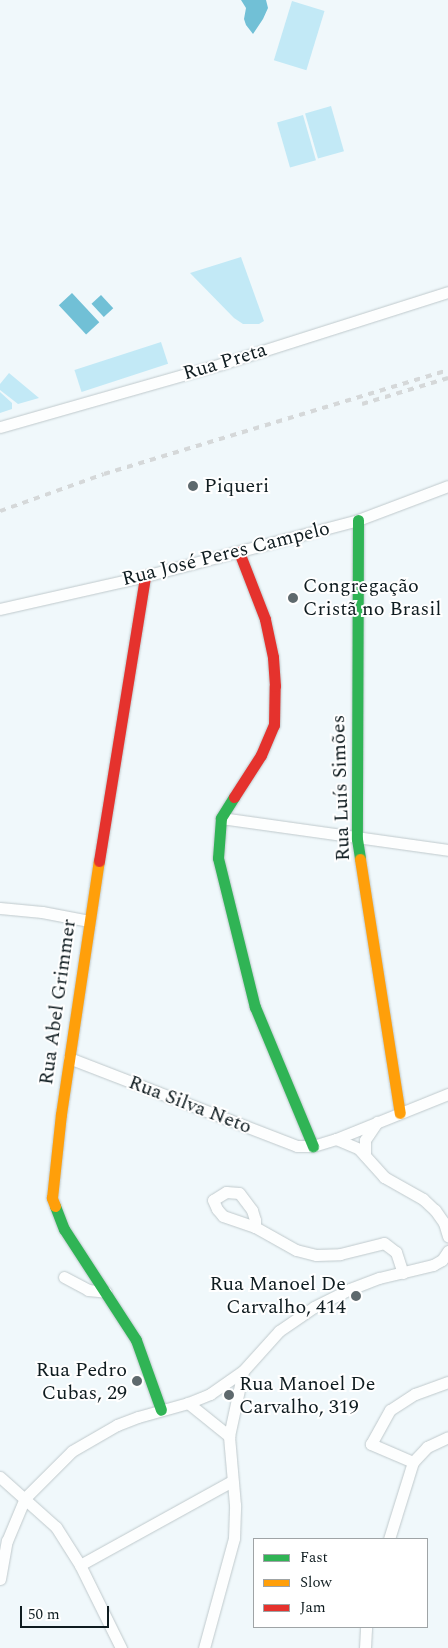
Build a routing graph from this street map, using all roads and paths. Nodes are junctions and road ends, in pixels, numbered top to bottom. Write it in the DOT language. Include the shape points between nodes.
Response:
graph roads {
  1 [pos="448,292"];
  2 [pos="0,427"];
  3 [pos="448,486"];
  4 [pos="358,520"];
  5 [pos="238,552"];
  6 [pos="145,576"];
  7 [pos="0,609"];
  8 [pos="222,818"];
  9 [pos="357,839"];
  10 [pos="448,850"];
  11 [pos="0,908"];
  12 [pos="89,922"];
  13 [pos="69,1058"];
  14 [pos="448,1094"];
  15 [pos="400,1113"];
  16 [pos="377,1122"];
  17 [pos="336,1139"];
  18 [pos="313,1146"];
  19 [pos="365,1154"];
  20 [pos="255,1227"];
  21 [pos="448,1236"];
  22 [pos="445,1255"];
  23 [pos="403,1273"];
  24 [pos="64,1277"];
  25 [pos="106,1292"];
  26 [pos="243,1371"];
  27 [pos="448,1382"];
  28 [pos="188,1403"];
  29 [pos="161,1410"];
  30 [pos="229,1436"];
  31 [pos="448,1437"];
  32 [pos="413,1462"];
  33 [pos="0,1477"];
  34 [pos="232,1481"];
  35 [pos="25,1498"];
  36 [pos="389,1538"];
  37 [pos="80,1565"];
  38 [pos="0,1580"];
  39 [pos="366,1628"];
  40 [pos="121,1648"];
  41 [pos="204,1648"];
  42 [pos="365,1648"];
  1 -- 2 [label="street, Rua Preta" via="221,364"];
  3 -- 4 [label="street, Rua José Peres Campelo"];
  4 -- 5 [label="street, Rua José Peres Campelo"];
  4 -- 9 [label="street, Rua Luís Simões"];
  5 -- 6 [label="street, Rua José Peres Campelo"];
  5 -- 8 [label="street" via="265,619 273,657 274,725 261,755"];
  6 -- 7 [label="street, Rua José Peres Campelo"];
  6 -- 12 [label="street, Rua Abel Grimmer"];
  8 -- 9 [label="street"];
  8 -- 18 [label="street" via="218,858 255,1008"];
  9 -- 10 [label="street"];
  9 -- 15 [label="street, Rua Luís Simões"];
  11 -- 12 [label="street" via="42,912"];
  12 -- 13 [label="street, Rua Abel Grimmer"];
  13 -- 18 [label="street, Rua Silva Neto" via="297,1146"];
  13 -- 25 [label="street, Rua Abel Grimmer" via="52,1198 64,1229"];
  14 -- 15 [label="street"];
  15 -- 16 [label="street"];
  16 -- 17 [label="street"];
  16 -- 19 [label="street" via="365,1140"];
  17 -- 18 [label="street"];
  17 -- 19 [label="street"];
  19 -- 21 [label="street" via="384,1177 423,1199 435,1210"];
  20 -- 20 [label="street" via="223,1216 213,1200 226,1192 239,1193 252,1210"];
  20 -- 23 [label="street" via="296,1250 316,1255 340,1254 384,1243 396,1252"];
  22 -- 23 [label="street" via="433,1265"];
  23 -- 26 [label="street" via="350,1289 314,1307 279,1331"];
  24 -- 25 [label="street" via="88,1290"];
  25 -- 29 [label="street, Rua Abel Grimmer" via="136,1340"];
  26 -- 28 [label="street" via="225,1385"];
  26 -- 30 [label="street"];
  27 -- 32 [label="street" via="415,1394 390,1410 371,1444"];
  28 -- 29 [label="street"];
  28 -- 30 [label="street"];
  29 -- 35 [label="street" via="117,1425 72,1451"];
  30 -- 34 [label="street"];
  31 -- 32 [label="street" via="428,1447"];
  32 -- 36 [label="street"];
  33 -- 35 [label="street"];
  34 -- 37 [label="street"];
  34 -- 41 [label="street" via="234,1538"];
  35 -- 37 [label="street" via="56,1527"];
  35 -- 38 [label="street" via="7,1541"];
  37 -- 40 [label="street"];
  39 -- 42 [label="street"];
}
